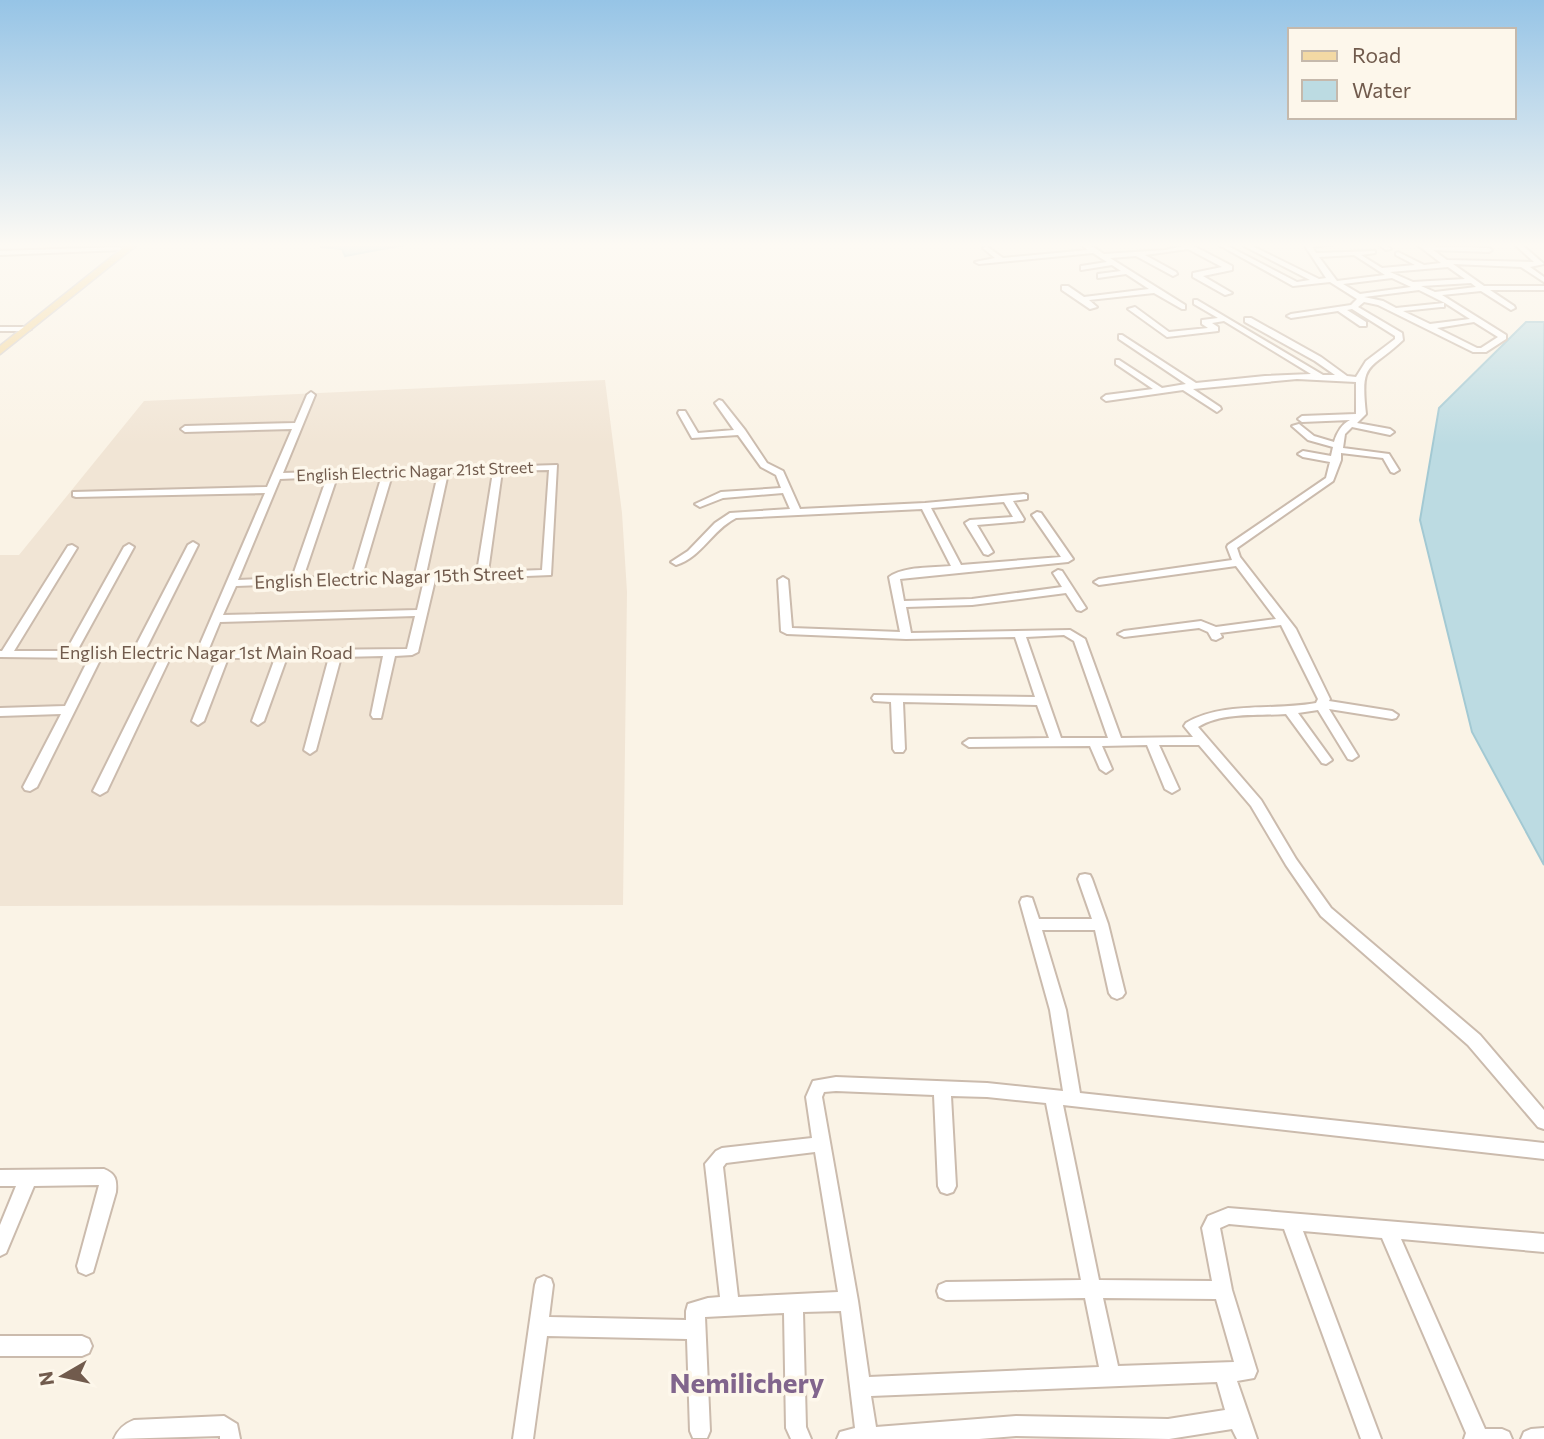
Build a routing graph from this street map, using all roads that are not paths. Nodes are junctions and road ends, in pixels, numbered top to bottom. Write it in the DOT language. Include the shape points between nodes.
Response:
graph roads {
  1 [pos="46,310"];
  2 [pos="48,310"];
  3 [pos="1134,310"];
  4 [pos="1210,310"];
  5 [pos="1319,310"];
  6 [pos="1356,310"];
  7 [pos="1363,310"];
  8 [pos="1394,310"];
  9 [pos="1460,310"];
  10 [pos="1291,316"];
  11 [pos="1224,319"];
  12 [pos="1248,320"];
  13 [pos="1471,321"];
  14 [pos="1363,324"];
  15 [pos="1427,327"];
  16 [pos="0,329"];
  17 [pos="23,329"];
  18 [pos="1122,337"];
  19 [pos="0,344"];
  20 [pos="0,351"];
  21 [pos="1119,362"];
  22 [pos="1323,378"];
  23 [pos="1351,379"];
  24 [pos="1191,387"];
  25 [pos="1161,391"];
  26 [pos="311,395"];
  27 [pos="1107,398"];
  28 [pos="719,403"];
  29 [pos="1217,410"];
  30 [pos="682,413"];
  31 [pos="1359,417"];
  32 [pos="1348,425"];
  33 [pos="298,426"];
  34 [pos="185,429"];
  35 [pos="741,432"];
  36 [pos="1390,432"];
  37 [pos="1338,452"];
  38 [pos="1303,454"];
  39 [pos="498,469"];
  40 [pos="444,470"];
  41 [pos="1394,470"];
  42 [pos="388,472"];
  43 [pos="333,474"];
  44 [pos="277,475"];
  45 [pos="271,490"];
  46 [pos="787,490"];
  47 [pos="76,494"];
  48 [pos="1024,497"];
  49 [pos="1007,499"];
  50 [pos="700,504"];
  51 [pos="925,506"];
  52 [pos="796,512"];
  53 [pos="1037,516"];
  54 [pos="193,545"];
  55 [pos="130,547"];
  56 [pos="72,548"];
  57 [pos="988,552"];
  58 [pos="676,562"];
  59 [pos="1239,562"];
  60 [pos="958,569"];
  61 [pos="1058,572"];
  62 [pos="547,573"];
  63 [pos="482,575"];
  64 [pos="425,577"];
  65 [pos="356,579"];
  66 [pos="783,580"];
  67 [pos="296,581"];
  68 [pos="1099,582"];
  69 [pos="231,583"];
  70 [pos="1067,590"];
  71 [pos="901,604"];
  72 [pos="1080,608"];
  73 [pos="421,613"];
  74 [pos="216,619"];
  75 [pos="1284,621"];
  76 [pos="1018,634"];
  77 [pos="1125,634"];
  78 [pos="906,636"];
  79 [pos="390,652"];
  80 [pos="336,653"];
  81 [pos="3,654"];
  82 [pos="70,654"];
  83 [pos="97,654"];
  84 [pos="282,654"];
  85 [pos="138,655"];
  86 [pos="166,655"];
  87 [pos="201,655"];
  88 [pos="224,655"];
  89 [pos="878,698"];
  90 [pos="897,699"];
  91 [pos="1041,701"];
  92 [pos="1322,705"];
  93 [pos="69,710"];
  94 [pos="1290,711"];
  95 [pos="0,712"];
  96 [pos="377,715"];
  97 [pos="1391,715"];
  98 [pos="198,721"];
  99 [pos="258,721"];
  100 [pos="1151,741"];
  101 [pos="1203,741"];
  102 [pos="1056,742"];
  103 [pos="1116,742"];
  104 [pos="970,743"];
  105 [pos="1095,743"];
  106 [pos="899,749"];
  107 [pos="310,750"];
  108 [pos="1352,756"];
  109 [pos="1326,760"];
  110 [pos="1106,769"];
  111 [pos="30,787"];
  112 [pos="1172,789"];
  113 [pos="100,791"];
  114 [pos="1085,879"];
  115 [pos="1027,902"];
  116 [pos="1101,924"];
  117 [pos="1034,925"];
  118 [pos="1117,993"];
  119 [pos="942,1089"];
  120 [pos="1053,1097"];
  121 [pos="1073,1100"];
  122 [pos="1544,1122"];
  123 [pos="822,1144"];
  124 [pos="1544,1151"];
  125 [pos="0,1178"];
  126 [pos="28,1178"];
  127 [pos="947,1186"];
  128 [pos="1290,1221"];
  129 [pos="1389,1232"];
  130 [pos="1544,1243"];
  131 [pos="0,1247"];
  132 [pos="86,1266"];
  133 [pos="544,1285"];
  134 [pos="1092,1289"];
  135 [pos="1223,1290"];
  136 [pos="946,1291"];
  137 [pos="849,1301"];
  138 [pos="793,1303"];
  139 [pos="730,1306"];
  140 [pos="538,1326"];
  141 [pos="694,1330"];
  142 [pos="0,1346"];
  143 [pos="82,1346"];
  144 [pos="1224,1372"];
  145 [pos="1111,1378"];
  146 [pos="861,1387"];
  147 [pos="1238,1418"];
  148 [pos="700,1431"];
  149 [pos="861,1438"];
  150 [pos="1479,1438"];
  151 [pos="1544,1438"];
  152 [pos="124,1439"];
  153 [pos="230,1439"];
  154 [pos="523,1439"];
  155 [pos="801,1439"];
  156 [pos="1247,1439"];
  157 [pos="1371,1439"];
  158 [pos="1474,1439"];
  159 [pos="1502,1439"];
  160 [pos="1531,1439"];
  1 -- 17 [label="main road"];
  2 -- 17 [label="main road"];
  3 -- 11 [label="street" via="1167,335 1215,329 1205,322"];
  4 -- 11 [label="street"];
  5 -- 10 [label="street"];
  6 -- 14 [label="street"];
  7 -- 23 [label="street" via="1399,335 1399,340"];
  8 -- 15 [label="street"];
  9 -- 15 [label="street" via="1503,337 1476,350"];
  11 -- 22 [label="street"];
  12 -- 23 [label="street"];
  13 -- 15 [label="street"];
  16 -- 17 [label="street"];
  17 -- 19 [label="main road"];
  17 -- 20 [label="main road"];
  18 -- 24 [label="street"];
  21 -- 25 [label="street"];
  22 -- 23 [label="street"];
  22 -- 24 [label="street"];
  23 -- 31 [label="street" via="1362,414"];
  24 -- 25 [label="street"];
  24 -- 29 [label="street"];
  25 -- 27 [label="street"];
  26 -- 33 [label="street"];
  28 -- 35 [label="street"];
  30 -- 35 [label="street" via="698,438"];
  31 -- 32 [label="street"];
  31 -- 37 [label="street" via="1299,422 1311,438"];
  32 -- 36 [label="street"];
  32 -- 37 [label="street" via="1341,433"];
  33 -- 34 [label="street"];
  33 -- 44 [label="street"];
  35 -- 46 [label="street" via="764,465 778,471"];
  37 -- 38 [label="street"];
  37 -- 41 [label="street" via="1387,456"];
  37 -- 59 [label="street" via="1326,484 1232,547"];
  39 -- 40 [label="street, English Electric Nagar 21st Street"];
  39 -- 62 [label="street, English Electric Nagar 21st Street" via="554,467"];
  39 -- 63 [label="street"];
  40 -- 42 [label="street, English Electric Nagar 21st Street"];
  40 -- 64 [label="street"];
  42 -- 43 [label="street, English Electric Nagar 21st Street"];
  42 -- 65 [label="street"];
  43 -- 44 [label="street, English Electric Nagar 21st Street"];
  43 -- 67 [label="street"];
  44 -- 45 [label="street"];
  45 -- 47 [label="street"];
  45 -- 69 [label="street"];
  46 -- 50 [label="street" via="721,495"];
  46 -- 52 [label="street"];
  48 -- 49 [label="street"];
  49 -- 51 [label="street"];
  49 -- 57 [label="street" via="1019,519 970,523"];
  51 -- 52 [label="street"];
  51 -- 60 [label="street"];
  52 -- 58 [label="street" via="725,518"];
  53 -- 60 [label="street" via="1068,559"];
  54 -- 85 [label="street"];
  55 -- 82 [label="street"];
  56 -- 81 [label="street"];
  59 -- 68 [label="street"];
  59 -- 75 [label="street"];
  60 -- 71 [label="street" via="894,577"];
  61 -- 70 [label="street"];
  62 -- 63 [label="street, English Electric Nagar 15th Street"];
  63 -- 64 [label="street, English Electric Nagar 15th Street"];
  64 -- 65 [label="street, English Electric Nagar 15th Street"];
  64 -- 73 [label="street"];
  65 -- 67 [label="street, English Electric Nagar 15th Street"];
  66 -- 78 [label="street" via="787,631"];
  67 -- 69 [label="street, English Electric Nagar 15th Street"];
  69 -- 74 [label="street"];
  70 -- 71 [label="street"];
  70 -- 72 [label="street"];
  71 -- 78 [label="street"];
  73 -- 74 [label="street"];
  73 -- 79 [label="street, English Electric Nagar 1st Main Road" via="412,652"];
  74 -- 87 [label="street"];
  75 -- 77 [label="street" via="1216,635 1201,624"];
  75 -- 92 [label="street" via="1321,689"];
  76 -- 78 [label="street"];
  76 -- 91 [label="street"];
  76 -- 103 [label="street" via="1066,632 1079,639"];
  79 -- 80 [label="street, English Electric Nagar 1st Main Road"];
  79 -- 96 [label="street"];
  80 -- 84 [label="street, English Electric Nagar 1st Main Road"];
  80 -- 107 [label="street"];
  81 -- 82 [label="street, English Electric Nagar 1st Main Road"];
  82 -- 83 [label="street, English Electric Nagar 1st Main Road"];
  83 -- 85 [label="street, English Electric Nagar 1st Main Road"];
  83 -- 93 [label="street"];
  84 -- 88 [label="street, English Electric Nagar 1st Main Road"];
  84 -- 99 [label="street"];
  85 -- 86 [label="street, English Electric Nagar 1st Main Road"];
  86 -- 87 [label="street, English Electric Nagar 1st Main Road"];
  86 -- 113 [label="street"];
  87 -- 88 [label="street, English Electric Nagar 1st Main Road"];
  88 -- 98 [label="street"];
  89 -- 90 [label="street"];
  90 -- 91 [label="street"];
  90 -- 106 [label="street"];
  91 -- 102 [label="street"];
  92 -- 94 [label="street"];
  92 -- 97 [label="street"];
  92 -- 108 [label="street"];
  93 -- 95 [label="street"];
  93 -- 111 [label="street"];
  94 -- 101 [label="street" via="1196,720 1190,726"];
  94 -- 109 [label="street"];
  100 -- 101 [label="street"];
  100 -- 103 [label="street"];
  100 -- 112 [label="street"];
  101 -- 122 [label="street" via="1256,803 1326,912 1474,1040"];
  102 -- 104 [label="street"];
  102 -- 105 [label="street"];
  103 -- 105 [label="street"];
  105 -- 110 [label="street"];
  114 -- 116 [label="street"];
  115 -- 117 [label="street"];
  116 -- 117 [label="street"];
  116 -- 118 [label="street"];
  117 -- 121 [label="street" via="1058,1010"];
  119 -- 120 [label="street"];
  119 -- 123 [label="street" via="820,1086 814,1097"];
  119 -- 127 [label="street"];
  120 -- 121 [label="street"];
  120 -- 134 [label="street"];
  121 -- 124 [label="street"];
  123 -- 137 [label="street"];
  123 -- 139 [label="street" via="722,1156 714,1164"];
  125 -- 126 [label="street"];
  126 -- 131 [label="street"];
  126 -- 132 [label="street" via="94,1176 108,1181"];
  128 -- 129 [label="street"];
  128 -- 135 [label="street" via="1228,1216 1214,1222 1211,1228"];
  128 -- 157 [label="street"];
  129 -- 130 [label="street" via="1455,1233"];
  129 -- 150 [label="street"];
  133 -- 140 [label="street"];
  134 -- 135 [label="street"];
  134 -- 136 [label="street"];
  134 -- 145 [label="street"];
  135 -- 144 [label="street" via="1247,1371"];
  137 -- 138 [label="street"];
  137 -- 146 [label="street"];
  138 -- 139 [label="street"];
  138 -- 155 [label="street" via="796,1427"];
  139 -- 141 [label="street" via="699,1308 693,1318"];
  140 -- 141 [label="street"];
  140 -- 154 [label="street"];
  141 -- 148 [label="street"];
  142 -- 143 [label="street"];
  144 -- 145 [label="street"];
  144 -- 147 [label="street"];
  145 -- 146 [label="street"];
  146 -- 149 [label="street"];
  147 -- 149 [label="street" via="1168,1429 1016,1426"];
  147 -- 156 [label="street"];
  150 -- 158 [label="street"];
  150 -- 159 [label="street"];
  151 -- 160 [label="street"];
  152 -- 153 [label="street" via="134,1430 224,1426"];
}
